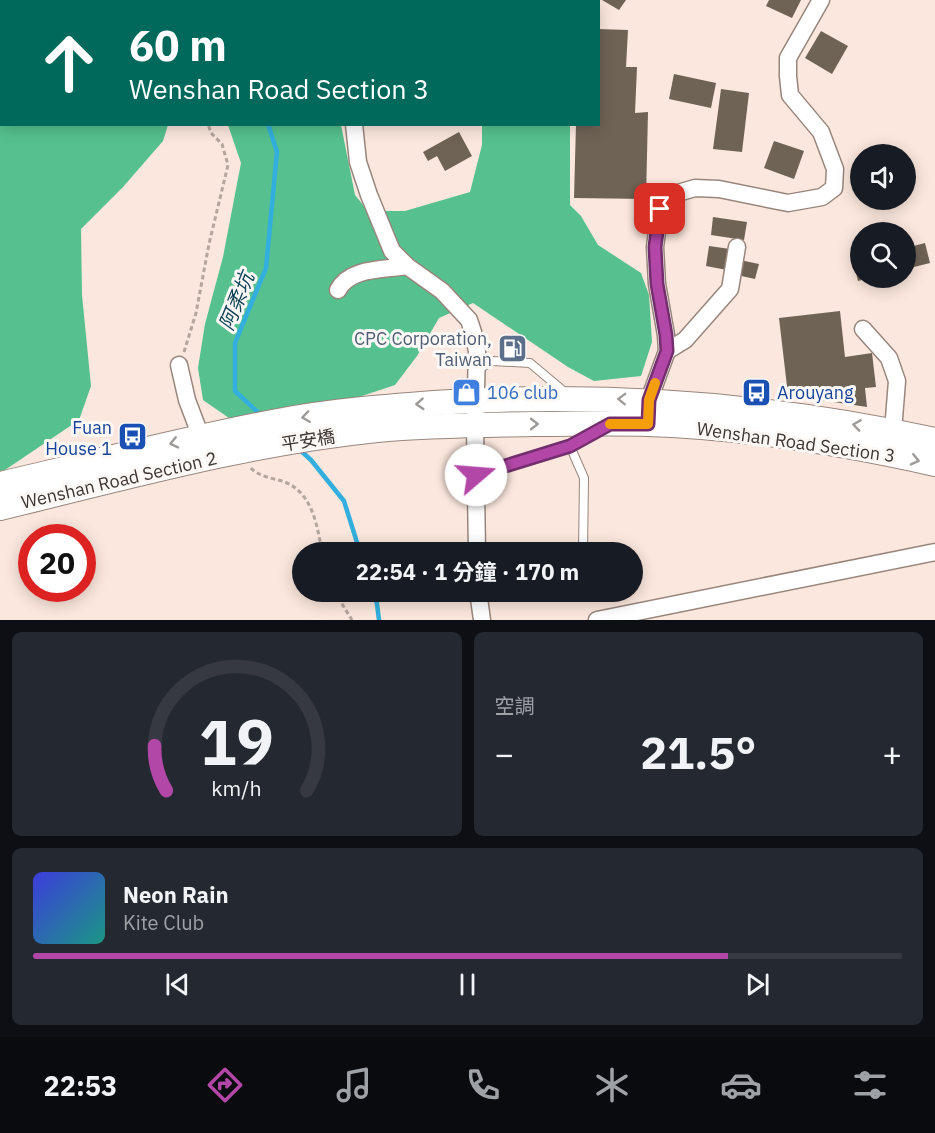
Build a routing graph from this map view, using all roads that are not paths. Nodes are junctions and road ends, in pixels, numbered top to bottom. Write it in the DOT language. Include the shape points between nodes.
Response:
graph roads {
  1 [pos="821,0"];
  2 [pos="354,126"];
  3 [pos="737,247"];
  4 [pos="407,266"];
  5 [pos="338,290"];
  6 [pos="863,329"];
  7 [pos="667,351"];
  8 [pos="179,365"];
  9 [pos="477,370"];
  10 [pos="572,398"];
  11 [pos="476,400"];
  12 [pos="649,400"];
  13 [pos="610,424"];
  14 [pos="648,424"];
  15 [pos="475,425"];
  16 [pos="893,430"];
  17 [pos="201,437"];
  18 [pos="935,440"];
  19 [pos="235,441"];
  20 [pos="570,446"];
  21 [pos="935,464"];
  22 [pos="476,475"];
  23 [pos="0,484"];
  24 [pos="0,508"];
  25 [pos="477,542"];
  26 [pos="583,542"];
  27 [pos="935,552"];
  28 [pos="480,602"];
  29 [pos="482,620"];
  30 [pos="490,620"];
  31 [pos="597,620"];
  1 -- 7 [label="street" via="788,58 788,76 790,95 821,132 835,169 834,188 822,197 788,203 719,189 695,188 671,195 660,209 655,247"];
  2 -- 4 [label="street" via="358,162 369,195 392,250"];
  3 -- 7 [label="street" via="730,289 684,340"];
  4 -- 5 [label="street" via="354,274 343,280"];
  4 -- 9 [label="street" via="442,291 469,320 477,351"];
  6 -- 16 [label="street" via="889,358 897,381"];
  7 -- 12 [label="street"];
  8 -- 17 [label="street"];
  9 -- 10 [label="lane" via="492,361 530,363"];
  9 -- 11 [label="street"];
  10 -- 11 [label="main road, Wenshan Road Section 3"];
  12 -- 10 [label="main road, Wenshan Road Section 3, one-way"];
  11 -- 15 [label="street"];
  11 -- 19 [label="main road, 平安橋, one-way" via="280,421"];
  12 -- 14 [label="street"];
  16 -- 12 [label="main road, Wenshan Road Section 3, one-way"];
  13 -- 14 [label="main road, Wenshan Road Section 3"];
  15 -- 13 [label="main road, Wenshan Road Section 3, one-way"];
  13 -- 20 [label="lane"];
  14 -- 21 [label="main road, Wenshan Road Section 3, one-way" via="764,433"];
  15 -- 19 [label="main road, 平安橋"];
  15 -- 22 [label="street"];
  16 -- 18 [label="main road, Wenshan Road Section 3"];
  17 -- 19 [label="main road, Wenshan Road Section 2"];
  17 -- 23 [label="main road, Wenshan Road Section 2, one-way"];
  19 -- 24 [label="main road, Wenshan Road Section 2"];
  20 -- 22 [label="lane"];
  20 -- 26 [label="lane" via="584,478"];
  22 -- 25 [label="street"];
  27 -- 31 [label="street"];
  28 -- 29 [label="street"];
  29 -- 30 [label="street"];
}
